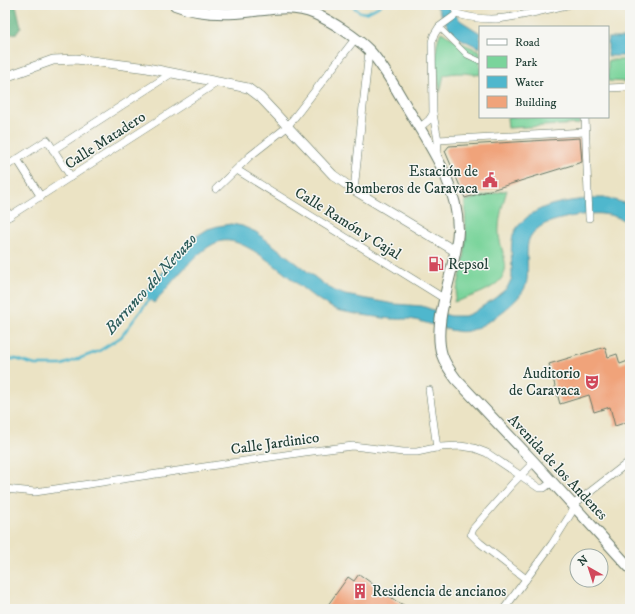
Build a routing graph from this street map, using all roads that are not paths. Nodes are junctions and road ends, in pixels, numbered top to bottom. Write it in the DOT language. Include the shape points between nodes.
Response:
graph roads {
  1 [pos="175,5"];
  2 [pos="453,5"];
  3 [pos="564,5"];
  4 [pos="456,15"];
  5 [pos="439,27"];
  6 [pos="355,39"];
  7 [pos="369,51"];
  8 [pos="479,61"];
  9 [pos="172,73"];
  10 [pos="5,77"];
  11 [pos="218,82"];
  12 [pos="630,87"];
  13 [pos="609,88"];
  14 [pos="433,114"];
  15 [pos="585,118"];
  16 [pos="288,127"];
  17 [pos="422,127"];
  18 [pos="436,129"];
  19 [pos="585,132"];
  20 [pos="438,140"];
  21 [pos="427,141"];
  22 [pos="53,150"];
  23 [pos="437,158"];
  24 [pos="17,159"];
  25 [pos="5,167"];
  26 [pos="237,170"];
  27 [pos="71,177"];
  28 [pos="216,189"];
  29 [pos="354,190"];
  30 [pos="41,197"];
  31 [pos="5,208"];
  32 [pos="8,218"];
  33 [pos="588,218"];
  34 [pos="456,252"];
  35 [pos="444,302"];
  36 [pos="429,390"];
  37 [pos="437,448"];
  38 [pos="630,460"];
  39 [pos="534,462"];
  40 [pos="520,476"];
  41 [pos="552,482"];
  42 [pos="5,489"];
  43 [pos="574,506"];
  44 [pos="630,568"];
  45 [pos="526,579"];
  46 [pos="504,609"];
  1 -- 6 [label="main road, Avenida de los Andenes" via="206,13 295,8 324,18"];
  2 -- 4 [label="street"];
  3 -- 4 [label="street" via="504,18"];
  4 -- 5 [label="street"];
  5 -- 8 [label="street" via="466,55"];
  5 -- 14 [label="street" via="432,42"];
  6 -- 7 [label="main road, Avenida de los Andenes"];
  6 -- 16 [label="street"];
  7 -- 17 [label="main road, Avenida de los Andenes"];
  7 -- 29 [label="street"];
  9 -- 10 [label="street" via="111,63 58,59"];
  9 -- 11 [label="street"];
  9 -- 22 [label="street"];
  11 -- 16 [label="street" via="252,90"];
  11 -- 27 [label="street, Calle Matadero"];
  12 -- 13 [label="street"];
  14 -- 17 [label="street"];
  14 -- 18 [label="street"];
  15 -- 19 [label="street"];
  16 -- 26 [label="street" via="250,156"];
  16 -- 29 [label="street" via="330,172"];
  17 -- 18 [label="street" via="429,124"];
  17 -- 21 [label="main road, Avenida de los Andenes"];
  18 -- 20 [label="street"];
  19 -- 20 [label="street"];
  19 -- 33 [label="street"];
  20 -- 21 [label="street" via="433,146"];
  20 -- 23 [label="street"];
  21 -- 23 [label="main road, Avenida de los Andenes"];
  22 -- 24 [label="street" via="47,140"];
  22 -- 27 [label="street"];
  23 -- 34 [label="main road, Avenida de los Andenes" via="455,206 458,230"];
  24 -- 25 [label="street"];
  24 -- 30 [label="street"];
  26 -- 28 [label="street"];
  26 -- 35 [label="street, Calle Ramón y Cajal"];
  27 -- 30 [label="street, Calle Matadero"];
  29 -- 34 [label="street"];
  30 -- 32 [label="street, Calle Matadero"];
  31 -- 32 [label="street"];
  34 -- 35 [label="main road, Avenida de los Andenes"];
  35 -- 39 [label="main road, Avenida de los Andenes" via="440,336 442,355 452,373"];
  36 -- 37 [label="street"];
  37 -- 40 [label="street, Calle Jardinico" via="474,448 487,453"];
  37 -- 42 [label="street, Calle Jardinico" via="403,452 363,446 343,447 35,492"];
  38 -- 43 [label="street"];
  39 -- 40 [label="street"];
  39 -- 41 [label="main road, Avenida de los Andenes"];
  40 -- 41 [label="street, Calle Jardinico" via="542,488"];
  40 -- 45 [label="street" via="471,534"];
  41 -- 43 [label="main road, Avenida de los Andenes"];
  43 -- 44 [label="main road, Avenida de los Andenes"];
  43 -- 45 [label="street" via="552,544"];
  45 -- 46 [label="street"];
}
